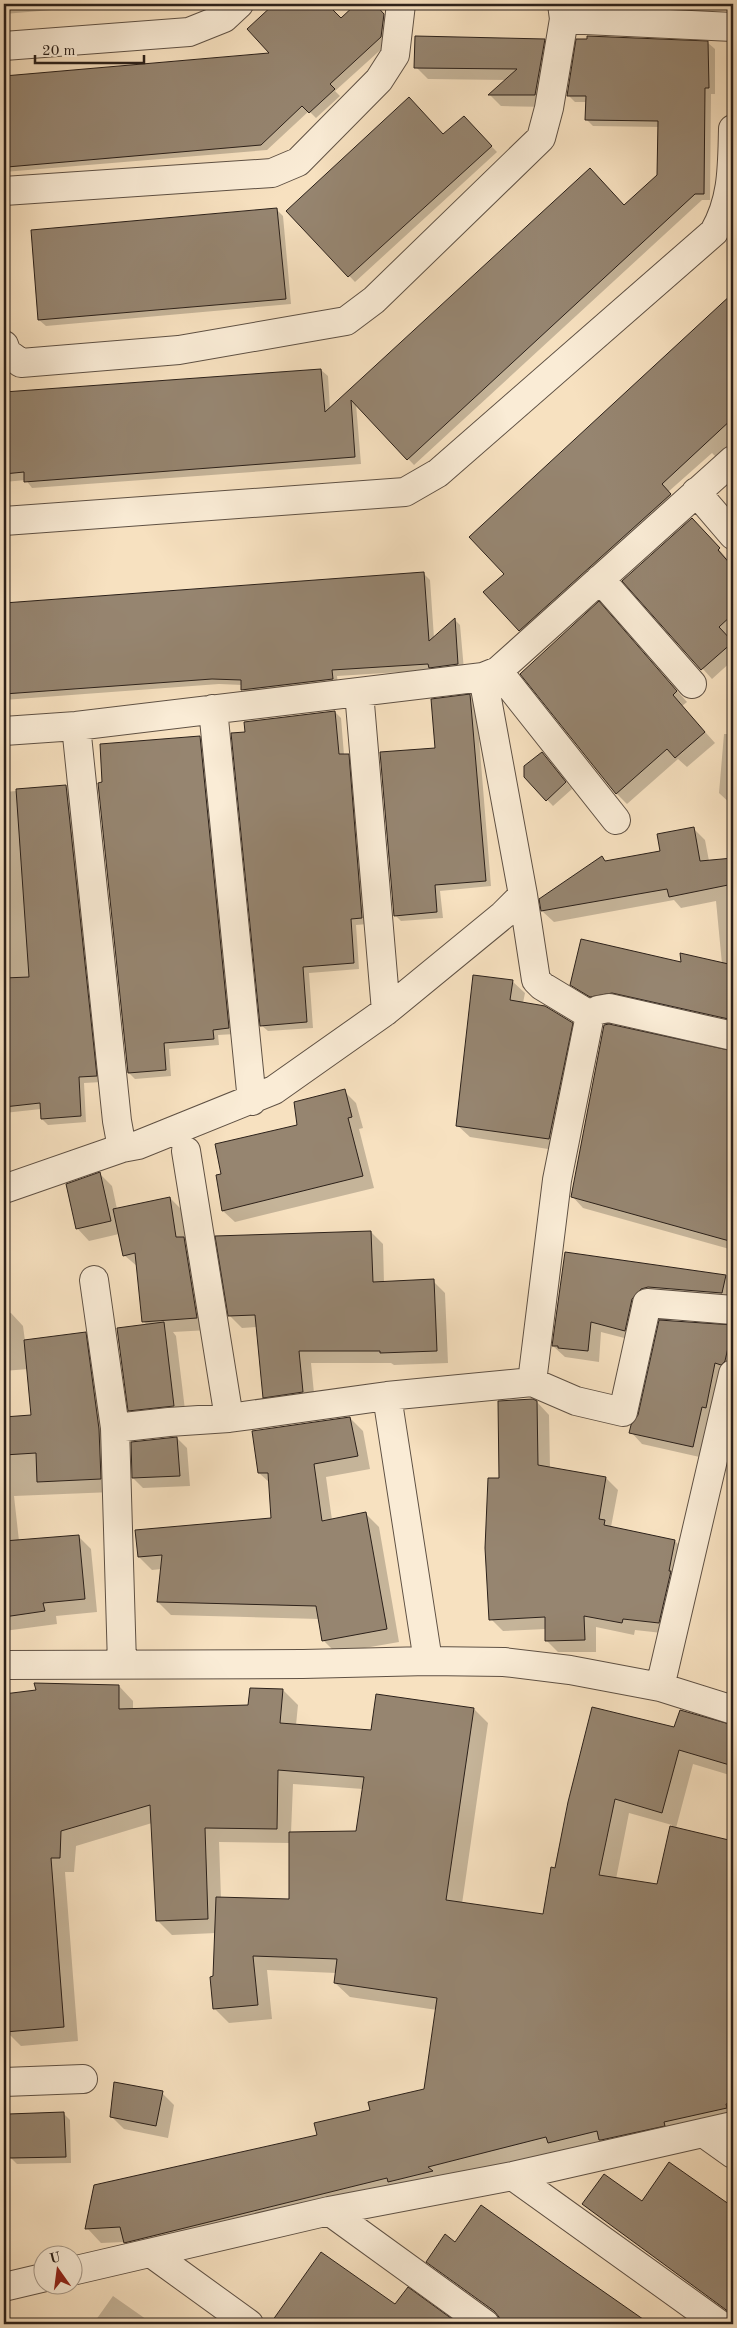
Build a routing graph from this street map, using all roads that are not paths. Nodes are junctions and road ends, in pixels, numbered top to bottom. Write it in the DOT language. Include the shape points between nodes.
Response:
graph roads {
  1 [pos="239,4"];
  2 [pos="400,4"];
  3 [pos="563,11"];
  4 [pos="733,27"];
  5 [pos="4,46"];
  6 [pos="733,129"];
  7 [pos="4,191"];
  8 [pos="4,345"];
  9 [pos="733,460"];
  10 [pos="696,492"];
  11 [pos="4,521"];
  12 [pos="733,535"];
  13 [pos="600,579"];
  14 [pos="490,674"];
  15 [pos="692,684"];
  16 [pos="359,692"];
  17 [pos="213,709"];
  18 [pos="76,726"];
  19 [pos="4,731"];
  20 [pos="616,820"];
  21 [pos="523,895"];
  22 [pos="386,1011"];
  23 [pos="590,1015"];
  24 [pos="733,1036"];
  25 [pos="252,1101"];
  26 [pos="122,1148"];
  27 [pos="186,1151"];
  28 [pos="4,1188"];
  29 [pos="94,1280"];
  30 [pos="733,1310"];
  31 [pos="733,1374"];
  32 [pos="532,1382"];
  33 [pos="387,1396"];
  34 [pos="230,1418"];
  35 [pos="115,1428"];
  36 [pos="428,1661"];
  37 [pos="122,1664"];
  38 [pos="4,1665"];
  39 [pos="660,1687"];
  40 [pos="733,1710"];
  41 [pos="83,2079"];
  42 [pos="4,2082"];
  43 [pos="733,2126"];
  44 [pos="705,2134"];
  45 [pos="733,2154"];
  46 [pos="513,2176"];
  47 [pos="329,2211"];
  48 [pos="151,2253"];
  49 [pos="82,2269"];
  50 [pos="32,2280"];
  51 [pos="4,2287"];
  52 [pos="249,2324"];
  53 [pos="486,2324"];
  54 [pos="719,2324"];
  1 -- 5 [label="street" via="224,18 189,32"];
  2 -- 7 [label="street" via="395,55 379,80 298,162 272,173"];
  3 -- 4 [label="street"];
  3 -- 8 [label="street" via="549,108 541,138 374,300 346,321 179,350 21,363 7,353"];
  6 -- 11 [label="street" via="731,185 724,215 714,232 438,473 405,492"];
  9 -- 10 [label="street"];
  10 -- 12 [label="street"];
  10 -- 13 [label="street"];
  13 -- 14 [label="street"];
  13 -- 15 [label="street"];
  14 -- 16 [label="street"];
  14 -- 20 [label="street"];
  14 -- 21 [label="street"];
  16 -- 17 [label="street"];
  16 -- 22 [label="street"];
  17 -- 18 [label="street"];
  17 -- 25 [label="street"];
  18 -- 19 [label="street"];
  18 -- 26 [label="street"];
  21 -- 22 [label="street"];
  21 -- 23 [label="street" via="536,980"];
  22 -- 25 [label="street" via="274,1090"];
  23 -- 24 [label="street" via="609,1008"];
  23 -- 32 [label="street" via="556,1180"];
  25 -- 26 [label="street" via="138,1145"];
  26 -- 28 [label="street"];
  27 -- 34 [label="street"];
  29 -- 35 [label="street"];
  30 -- 32 [label="street" via="647,1303 623,1412 576,1401"];
  31 -- 39 [label="street"];
  32 -- 33 [label="street"];
  33 -- 34 [label="street"];
  33 -- 36 [label="street"];
  34 -- 35 [label="street"];
  35 -- 37 [label="street"];
  36 -- 37 [label="street"];
  36 -- 39 [label="street" via="504,1662 570,1670"];
  37 -- 38 [label="street"];
  39 -- 40 [label="street"];
  41 -- 42 [label="street"];
  43 -- 44 [label="street"];
  44 -- 45 [label="street"];
  44 -- 46 [label="street"];
  46 -- 47 [label="street"];
  46 -- 54 [label="street"];
  47 -- 48 [label="street"];
  47 -- 53 [label="street"];
  48 -- 49 [label="street"];
  48 -- 52 [label="street"];
  50 -- 51 [label="street"];
}
